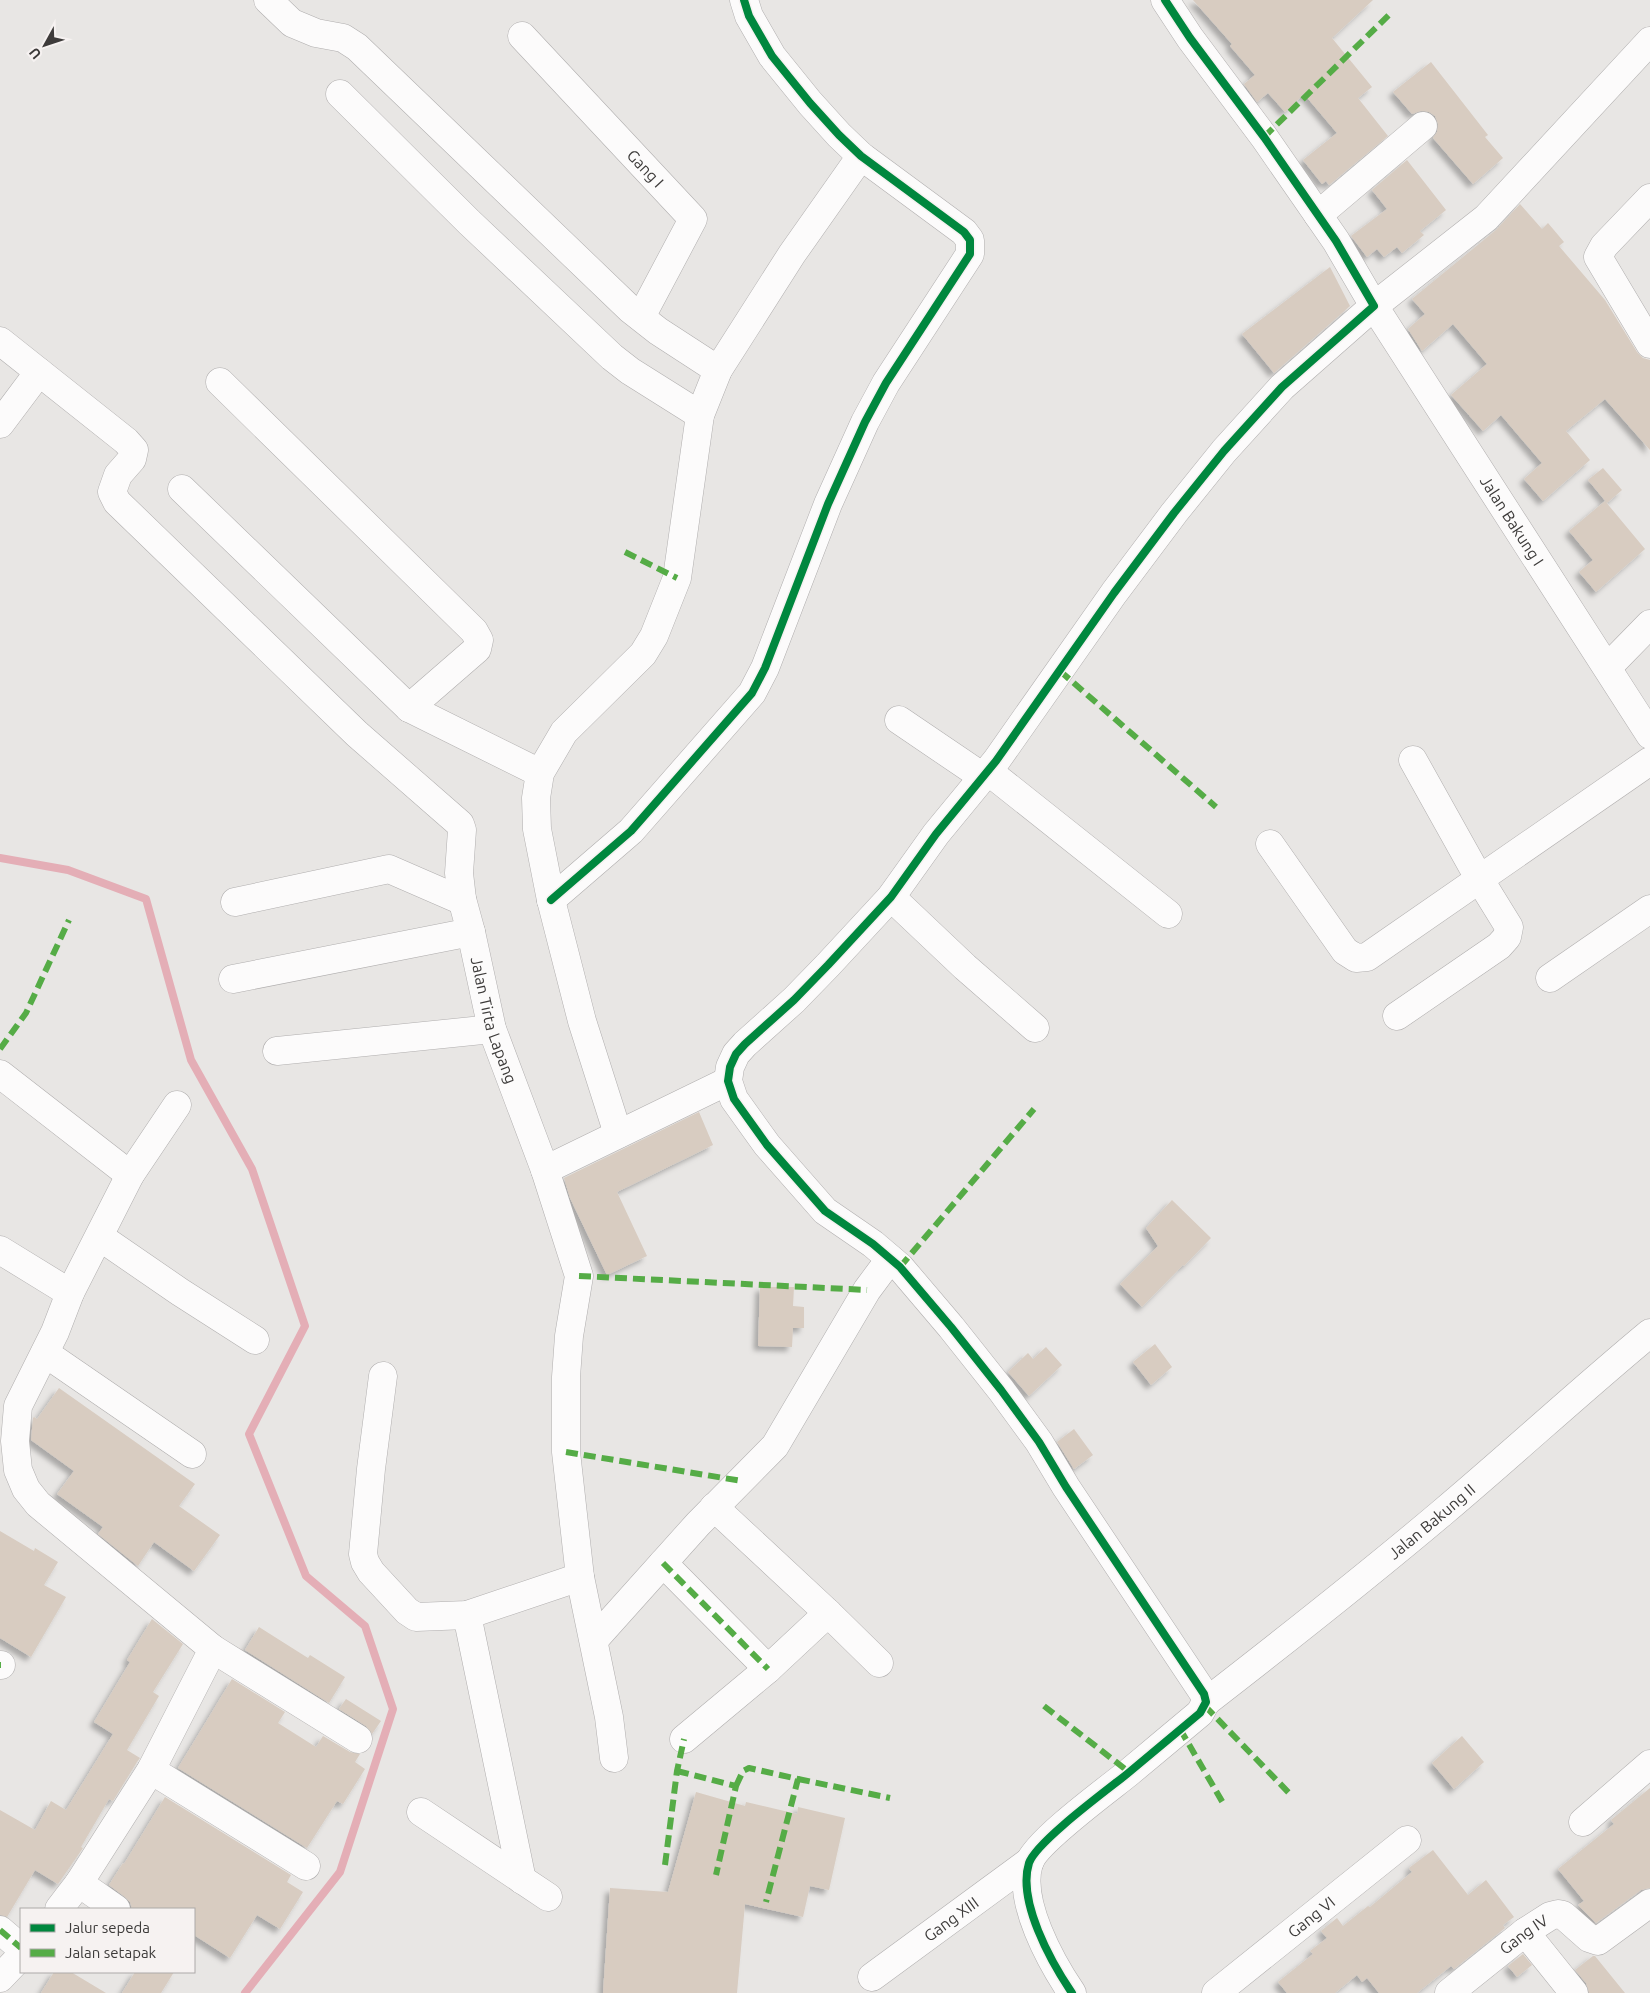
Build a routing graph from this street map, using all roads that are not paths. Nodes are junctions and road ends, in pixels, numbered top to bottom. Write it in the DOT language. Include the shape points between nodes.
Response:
graph roads {
  1 [pos="268,0"];
  2 [pos="744,0"];
  3 [pos="1165,0"];
  4 [pos="522,36"];
  5 [pos="1650,41"];
  6 [pos="340,94"];
  7 [pos="1422,126"];
  8 [pos="861,156"];
  9 [pos="1650,198"];
  10 [pos="1318,215"];
  11 [pos="1374,306"];
  12 [pos="640,317"];
  13 [pos="1649,338"];
  14 [pos="0,342"];
  15 [pos="718,370"];
  16 [pos="39,372"];
  17 [pos="220,382"];
  18 [pos="700,415"];
  19 [pos="0,424"];
  20 [pos="182,488"];
  21 [pos="1650,624"];
  22 [pos="1608,667"];
  23 [pos="409,708"];
  24 [pos="899,720"];
  25 [pos="1650,735"];
  26 [pos="1413,760"];
  27 [pos="1650,761"];
  28 [pos="540,773"];
  29 [pos="985,774"];
  30 [pos="1270,844"];
  31 [pos="1480,880"];
  32 [pos="891,897"];
  33 [pos="462,899"];
  34 [pos="551,900"];
  35 [pos="235,902"];
  36 [pos="1650,909"];
  37 [pos="1168,914"];
  38 [pos="471,932"];
  39 [pos="1550,978"];
  40 [pos="233,979"];
  41 [pos="1397,1016"];
  42 [pos="1035,1028"];
  43 [pos="492,1029"];
  44 [pos="278,1051"];
  45 [pos="0,1074"];
  46 [pos="728,1081"];
  47 [pos="177,1105"];
  48 [pos="618,1134"];
  49 [pos="545,1170"];
  50 [pos="130,1175"];
  51 [pos="100,1237"];
  52 [pos="0,1250"];
  53 [pos="890,1259"];
  54 [pos="70,1294"];
  55 [pos="1650,1333"];
  56 [pos="255,1340"];
  57 [pos="45,1354"];
  58 [pos="383,1376"];
  59 [pos="192,1454"];
  60 [pos="714,1507"];
  61 [pos="663,1563"];
  62 [pos="580,1578"];
  63 [pos="828,1613"];
  64 [pos="467,1616"];
  65 [pos="594,1640"];
  66 [pos="213,1649"];
  67 [pos="879,1663"];
  68 [pos="768,1669"];
  69 [pos="1206,1702"];
  70 [pos="358,1739"];
  71 [pos="684,1739"];
  72 [pos="614,1758"];
  73 [pos="1650,1764"];
  74 [pos="151,1770"];
  75 [pos="422,1812"];
  76 [pos="1583,1822"];
  77 [pos="1407,1840"];
  78 [pos="1030,1861"];
  79 [pos="306,1866"];
  80 [pos="522,1880"];
  81 [pos="79,1883"];
  82 [pos="548,1897"];
  83 [pos="1650,1903"];
  84 [pos="60,1908"];
  85 [pos="115,1908"];
  86 [pos="0,1930"];
  87 [pos="1525,1932"];
  88 [pos="20,1947"];
  89 [pos="20,1957"];
  90 [pos="872,1977"];
  91 [pos="0,1978"];
  92 [pos="1072,1993"];
  93 [pos="1216,1993"];
  94 [pos="1449,1993"];
  95 [pos="1574,1993"];
  1 -- 12 [label="street" via="292,23 316,33 344,38 357,47"];
  2 -- 8 [label="street" via="749,16 772,56 810,103"];
  3 -- 10 [label="street, Jalan Bakung I"];
  4 -- 12 [label="street, Gang I" via="693,219"];
  5 -- 11 [label="street" via="1486,218"];
  6 -- 18 [label="street" via="612,357"];
  7 -- 10 [label="street"];
  8 -- 15 [label="street" via="792,254"];
  8 -- 34 [label="street" via="964,232 970,240 970,254 886,383 865,422 828,504 765,668 752,693 631,831"];
  9 -- 13 [label="street" via="1604,246 1598,257"];
  10 -- 11 [label="street, Jalan Bakung I"];
  11 -- 22 [label="street, Jalan Bakung I"];
  11 -- 29 [label="street" via="1282,387 1224,451 1114,593"];
  12 -- 15 [label="street"];
  14 -- 16 [label="street"];
  15 -- 18 [label="street"];
  16 -- 19 [label="street"];
  16 -- 33 [label="street, Jalan Tirta Lapang" via="134,450 132,459 118,475 112,492 117,502 357,734 460,824"];
  17 -- 23 [label="street" via="474,631 479,640 477,649"];
  18 -- 28 [label="street" via="677,578 662,619 643,654 564,732"];
  20 -- 23 [label="street"];
  21 -- 22 [label="street"];
  22 -- 25 [label="street, Jalan Bakung I"];
  23 -- 28 [label="street"];
  24 -- 29 [label="street"];
  26 -- 31 [label="street"];
  27 -- 31 [label="street"];
  28 -- 34 [label="street" via="536,798 537,829"];
  29 -- 32 [label="street"];
  29 -- 37 [label="street"];
  30 -- 31 [label="street" via="1345,951 1356,958 1367,957"];
  31 -- 41 [label="street" via="1509,927 1507,937 1499,946"];
  32 -- 42 [label="street"];
  32 -- 46 [label="street" via="828,966 744,1044 730,1066"];
  33 -- 35 [label="street" via="389,869"];
  33 -- 38 [label="street, Jalan Tirta Lapang"];
  34 -- 48 [label="street" via="582,1021"];
  36 -- 39 [label="street"];
  38 -- 40 [label="street"];
  38 -- 43 [label="street, Jalan Tirta Lapang"];
  43 -- 44 [label="street"];
  43 -- 49 [label="street, Jalan Tirta Lapang"];
  45 -- 50 [label="street"];
  46 -- 48 [label="street"];
  46 -- 53 [label="street" via="734,1099 767,1145 809,1194 836,1220"];
  47 -- 50 [label="street"];
  48 -- 49 [label="street"];
  49 -- 62 [label="street, Jalan Tirta Lapang" via="579,1276 569,1336 566,1452"];
  50 -- 51 [label="street"];
  51 -- 54 [label="street"];
  51 -- 56 [label="street"];
  52 -- 54 [label="street"];
  53 -- 60 [label="street" via="867,1290 775,1446"];
  53 -- 69 [label="street" via="951,1327 1039,1442"];
  54 -- 57 [label="street"];
  55 -- 69 [label="street, Jalan Bakung II" via="1444,1511"];
  57 -- 59 [label="street"];
  57 -- 66 [label="street" via="18,1406 15,1441 18,1470 26,1489 45,1510"];
  58 -- 64 [label="street" via="369,1488 365,1562 411,1615"];
  60 -- 61 [label="street"];
  60 -- 63 [label="street"];
  61 -- 65 [label="street"];
  61 -- 68 [label="street"];
  62 -- 64 [label="street"];
  62 -- 65 [label="street, Jalan Tirta Lapang"];
  63 -- 67 [label="street"];
  63 -- 68 [label="street"];
  64 -- 80 [label="street"];
  65 -- 72 [label="street, Jalan Tirta Lapang"];
  66 -- 70 [label="street"];
  66 -- 74 [label="street"];
  68 -- 71 [label="street"];
  69 -- 78 [label="street, Jalan Bakung II" via="1200,1713 1062,1826"];
  73 -- 76 [label="street"];
  74 -- 79 [label="street"];
  74 -- 81 [label="street"];
  75 -- 80 [label="street"];
  77 -- 93 [label="street, Gang VI"];
  78 -- 90 [label="street, Gang XIII"];
  78 -- 92 [label="street" via="1027,1888 1031,1909 1048,1951"];
  80 -- 82 [label="street"];
  81 -- 84 [label="street"];
  81 -- 85 [label="street"];
  83 -- 87 [label="street, Gang IV" via="1598,1941 1589,1938 1558,1914"];
  86 -- 88 [label="street"];
  87 -- 94 [label="street, Gang IV"];
  87 -- 95 [label="street"];
  89 -- 91 [label="street"];
}
